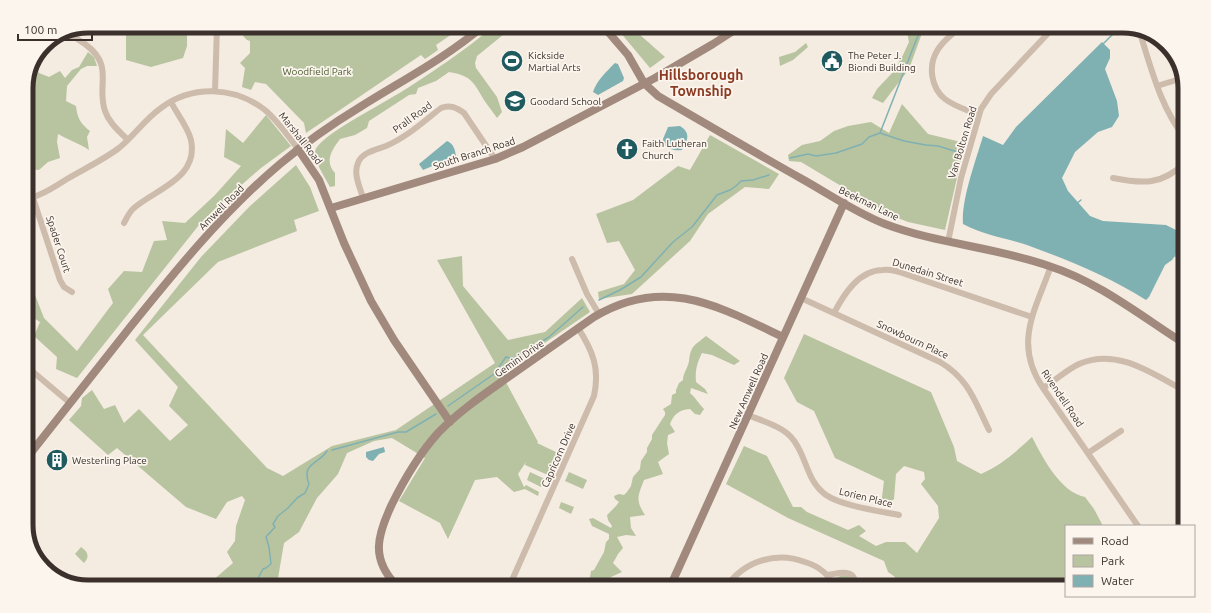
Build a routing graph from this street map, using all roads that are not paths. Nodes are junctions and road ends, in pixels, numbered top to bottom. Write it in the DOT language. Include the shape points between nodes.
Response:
graph roads {
  1 [pos="217,33"];
  2 [pos="473,33"];
  3 [pos="609,33"];
  4 [pos="730,33"];
  5 [pos="954,33"];
  6 [pos="1048,33"];
  7 [pos="70,36"];
  8 [pos="1141,36"];
  9 [pos="1177,80"];
  10 [pos="644,83"];
  11 [pos="1157,86"];
  12 [pos="215,90"];
  13 [pos="171,102"];
  14 [pos="979,114"];
  15 [pos="1178,127"];
  16 [pos="128,140"];
  17 [pos="298,149"];
  18 [pos="495,159"];
  19 [pos="1178,170"];
  20 [pos="1113,178"];
  21 [pos="33,198"];
  22 [pos="363,198"];
  23 [pos="844,203"];
  24 [pos="331,208"];
  25 [pos="124,224"];
  26 [pos="948,242"];
  27 [pos="572,259"];
  28 [pos="1051,266"];
  29 [pos="72,292"];
  30 [pos="801,298"];
  31 [pos="834,313"];
  32 [pos="599,314"];
  33 [pos="1032,317"];
  34 [pos="578,328"];
  35 [pos="783,338"];
  36 [pos="1178,340"];
  37 [pos="33,372"];
  38 [pos="1178,387"];
  39 [pos="1043,388"];
  40 [pos="70,403"];
  41 [pos="748,415"];
  42 [pos="450,422"];
  43 [pos="989,430"];
  44 [pos="1121,431"];
  45 [pos="33,450"];
  46 [pos="1088,453"];
  47 [pos="899,515"];
  48 [pos="1137,525"];
  49 [pos="827,575"];
  50 [pos="392,580"];
  51 [pos="512,580"];
  52 [pos="675,580"];
  53 [pos="732,580"];
  54 [pos="830,580"];
  55 [pos="855,580"];
  1 -- 12 [label="street"];
  2 -- 17 [label="street, Amwell Road" via="432,63 353,111"];
  3 -- 10 [label="street, Beekman Lane" via="628,55"];
  4 -- 10 [label="street, South Branch Road"];
  5 -- 14 [label="street" via="938,50 932,66 934,84 951,103"];
  6 -- 14 [label="street, Van Bolton Road" via="991,94"];
  7 -- 16 [label="street" via="77,38 97,55 103,74 105,112 112,124"];
  8 -- 11 [label="street"];
  9 -- 11 [label="street"];
  10 -- 18 [label="street, South Branch Road" via="523,147"];
  10 -- 23 [label="street, Beekman Lane" via="658,96"];
  11 -- 15 [label="street" via="1166,109"];
  12 -- 13 [label="street, Marshall Road" via="192,93"];
  12 -- 17 [label="street, Marshall Road" via="239,96 255,104 274,119"];
  13 -- 16 [label="street, Marshall Road" via="160,108"];
  13 -- 25 [label="street" via="190,140 188,166 176,180 134,208"];
  14 -- 26 [label="street, Van Bolton Road" via="961,178"];
  16 -- 21 [label="street, Marshall Road" via="111,153"];
  17 -- 24 [label="street, Marshall Road" via="319,180"];
  17 -- 40 [label="street, Amwell Road" via="212,229"];
  18 -- 22 [label="street, South Branch Road"];
  18 -- 22 [label="street, Prall Road" via="464,113 459,109 445,106 407,135 362,155 356,168"];
  19 -- 20 [label="street" via="1154,181 1139,182"];
  21 -- 29 [label="street, Spader Court" via="60,280 64,287"];
  22 -- 24 [label="street, South Branch Road"];
  23 -- 26 [label="street, Beekman Lane" via="883,223 913,234"];
  23 -- 30 [label="street, New Amwell Road"];
  24 -- 42 [label="street, Marshall Road" via="344,244 371,301 394,340"];
  26 -- 28 [label="street, Beekman Lane" via="1006,253"];
  27 -- 32 [label="street"];
  28 -- 33 [label="street, Rivendell Road"];
  28 -- 36 [label="street, Beekman Lane" via="1101,290"];
  30 -- 31 [label="street, Snowbourn Place"];
  30 -- 35 [label="street, New Amwell Road"];
  31 -- 33 [label="street, Dunedain Street" via="851,285 862,276 882,269 893,270"];
  31 -- 43 [label="street, Snowbourn Place" via="951,369 967,386"];
  32 -- 34 [label="street, Gemini Drive"];
  32 -- 35 [label="street, Gemini Drive" via="640,299 683,298 710,304"];
  33 -- 39 [label="street, Rivendell Road" via="1028,351 1032,368"];
  34 -- 42 [label="street, Gemini Drive"];
  34 -- 51 [label="street, Capricorn Drive" via="594,359 594,396"];
  35 -- 41 [label="street, New Amwell Road"];
  37 -- 40 [label="street"];
  38 -- 39 [label="street" via="1136,366 1104,358 1077,365"];
  39 -- 46 [label="street, Rivendell Road"];
  40 -- 45 [label="street, Amwell Road"];
  41 -- 47 [label="street, Lorien Place" via="791,436 799,448 813,482 826,495 834,500"];
  41 -- 52 [label="street, New Amwell Road"];
  42 -- 50 [label="street, Gemini Drive" via="430,442 410,469 381,529 378,541 379,554"];
  44 -- 46 [label="street"];
  46 -- 48 [label="street, Rivendell Road"];
  49 -- 53 [label="street" via="810,563 795,558 772,558 743,569"];
  49 -- 54 [label="street"];
  49 -- 55 [label="street" via="847,573"];
}
